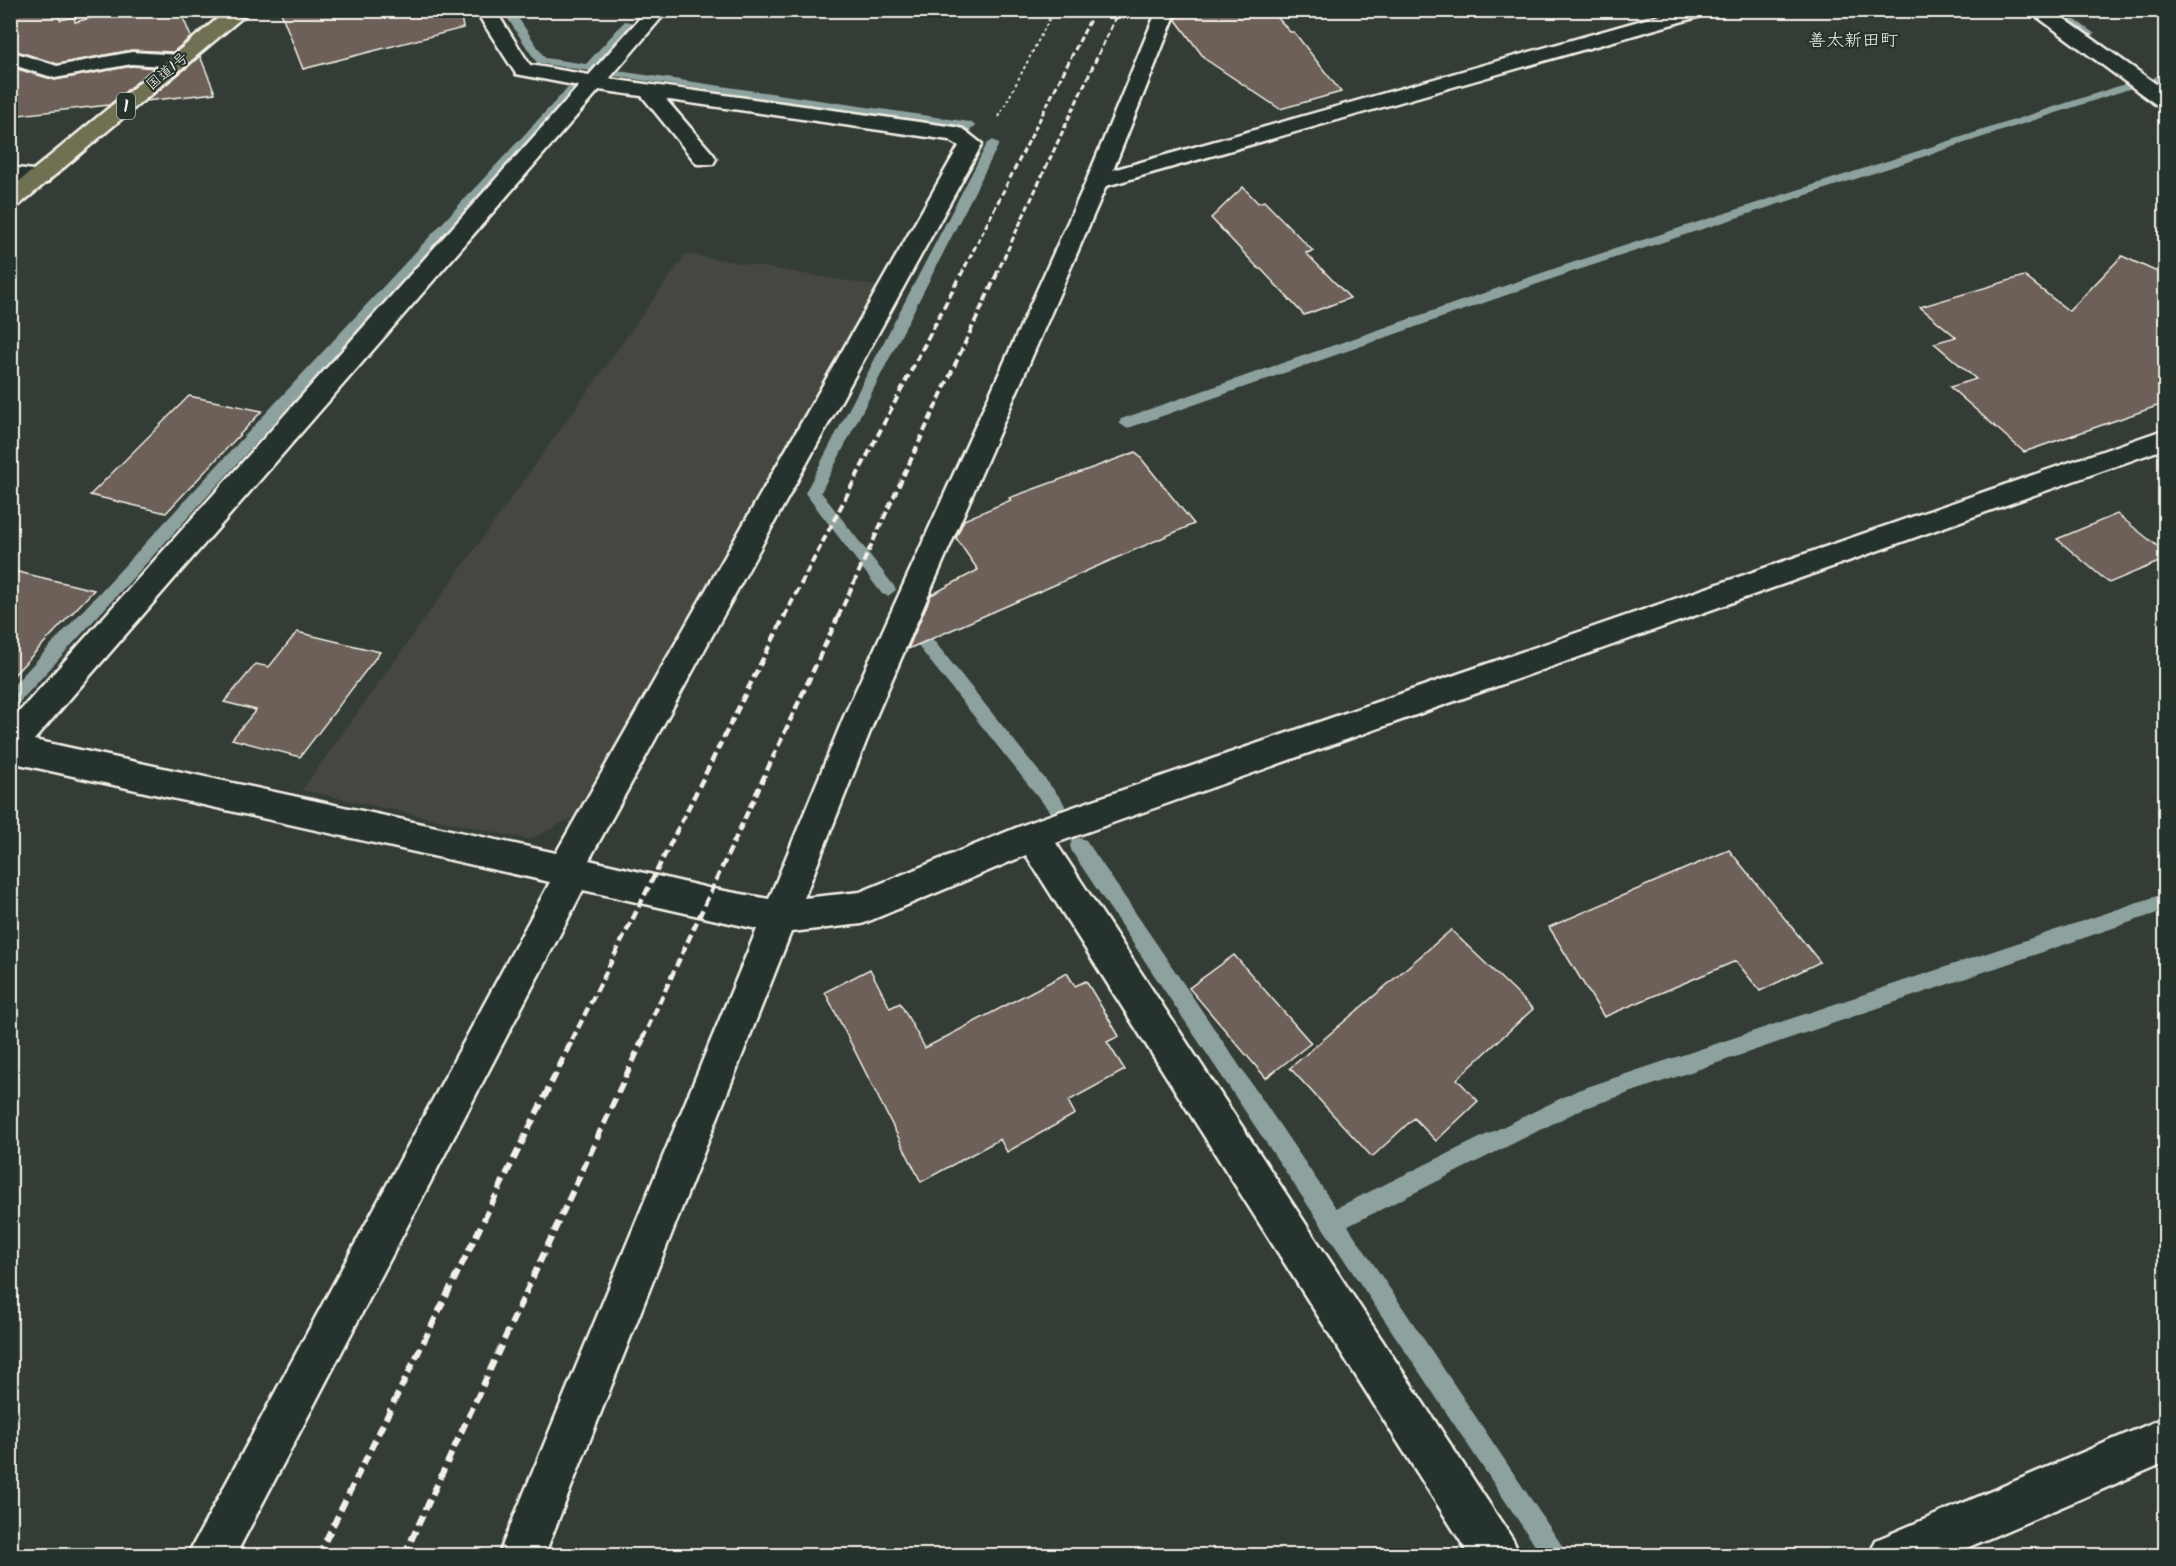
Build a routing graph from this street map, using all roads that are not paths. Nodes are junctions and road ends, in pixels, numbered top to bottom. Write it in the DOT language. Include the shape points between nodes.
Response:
graph roads {
  1 [pos="241,10"];
  2 [pos="485,10"];
  3 [pos="658,10"];
  4 [pos="1167,10"];
  5 [pos="1701,10"];
  6 [pos="2038,10"];
  7 [pos="10,57"];
  8 [pos="180,61"];
  9 [pos="596,82"];
  10 [pos="649,92"];
  11 [pos="2166,101"];
  12 [pos="705,159"];
  13 [pos="10,174"];
  14 [pos="40,177"];
  15 [pos="1097,182"];
  16 [pos="10,201"];
  17 [pos="2166,438"];
  18 [pos="10,746"];
  19 [pos="1033,836"];
  20 [pos="570,871"];
  21 [pos="780,917"];
  22 [pos="2166,1439"];
  23 [pos="210,1556"];
  24 [pos="521,1556"];
  25 [pos="1497,1556"];
  26 [pos="1892,1556"];
  1 -- 8 [label="highway, 国道1号 / 1"];
  2 -- 9 [label="street" via="524,70"];
  3 -- 9 [label="street"];
  4 -- 15 [label="street"];
  5 -- 15 [label="street"];
  6 -- 11 [label="street"];
  7 -- 8 [label="street" via="55,72 132,58"];
  8 -- 14 [label="highway, 国道1号 / 1"];
  9 -- 10 [label="street"];
  9 -- 18 [label="street"];
  10 -- 12 [label="street"];
  10 -- 20 [label="street" via="955,134 971,144"];
  13 -- 14 [label="street"];
  14 -- 16 [label="highway, 国道1号 / 1"];
  15 -- 21 [label="street" via="861,714"];
  17 -- 19 [label="street"];
  18 -- 20 [label="street"];
  19 -- 21 [label="street" via="862,908"];
  19 -- 25 [label="street"];
  20 -- 21 [label="street"];
  20 -- 23 [label="street"];
  21 -- 24 [label="street"];
  22 -- 26 [label="street"];
}
